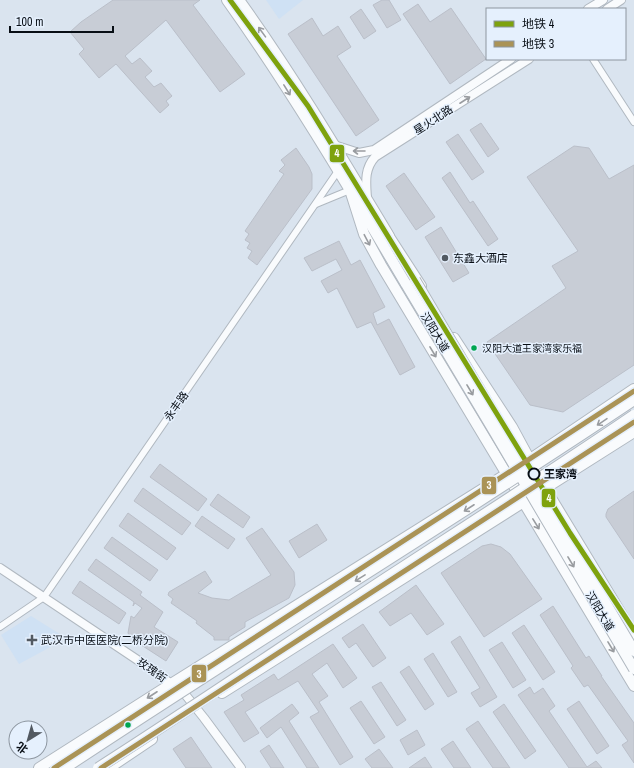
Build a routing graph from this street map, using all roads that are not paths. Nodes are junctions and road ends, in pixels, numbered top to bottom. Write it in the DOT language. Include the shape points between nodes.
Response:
graph roads {
  1 [pos="227,0"];
  2 [pos="239,0"];
  3 [pos="603,0"];
  4 [pos="621,0"];
  5 [pos="590,8"];
  6 [pos="609,8"];
  7 [pos="509,60"];
  8 [pos="527,60"];
  9 [pos="594,60"];
  10 [pos="634,122"];
  11 [pos="334,145"];
  12 [pos="338,171"];
  13 [pos="350,190"];
  14 [pos="367,199"];
  15 [pos="316,204"];
  16 [pos="386,232"];
  17 [pos="411,282"];
  18 [pos="634,389"];
  19 [pos="634,400"];
  20 [pos="634,414"];
  21 [pos="634,432"];
  22 [pos="529,460"];
  23 [pos="505,474"];
  24 [pos="545,488"];
  25 [pos="523,502"];
  26 [pos="0,568"];
  27 [pos="44,597"];
  28 [pos="0,627"];
  29 [pos="634,635"];
  30 [pos="634,651"];
  31 [pos="634,669"];
  32 [pos="171,684"];
  33 [pos="634,686"];
  34 [pos="197,709"];
  35 [pos="39,768"];
  36 [pos="65,768"];
  37 [pos="98,768"];
  38 [pos="109,768"];
  39 [pos="241,768"];
  1 -- 12 [label="main road, 汉阳大道, one-way"];
  11 -- 2 [label="main road, 汉阳大道, one-way"];
  3 -- 5 [label="street"];
  4 -- 6 [label="street"];
  7 -- 11 [label="street, 星火北路, one-way" via="374,150 359,153"];
  14 -- 8 [label="street, 星火北路, one-way" via="366,176 369,164 375,157"];
  9 -- 10 [label="street"];
  11 -- 14 [label="main road, 汉阳大道"];
  12 -- 13 [label="main road, 汉阳大道"];
  12 -- 15 [label="street, 永丰路"];
  13 -- 15 [label="street"];
  13 -- 17 [label="main road, 汉阳大道"];
  13 -- 23 [label="main road, one-way" via="364,234"];
  14 -- 16 [label="main road, 汉阳大道"];
  15 -- 27 [label="street, 永丰路"];
  16 -- 17 [label="main road, 汉阳大道"];
  16 -- 22 [label="main road, 汉阳大道" via="512,427"];
  17 -- 30 [label="main road, 汉阳大道, bridge"];
  17 -- 31 [label="main road, 汉阳大道, one-way, bridge" via="494,431"];
  18 -- 22 [label="main road"];
  19 -- 36 [label="main road, one-way, bridge"];
  20 -- 37 [label="main road, bridge"];
  21 -- 24 [label="main road"];
  22 -- 23 [label="main road"];
  22 -- 24 [label="main road, 汉阳大道"];
  23 -- 25 [label="main road"];
  23 -- 32 [label="main road"];
  24 -- 25 [label="main road"];
  24 -- 29 [label="main road, 汉阳大道"];
  25 -- 33 [label="main road, one-way"];
  25 -- 34 [label="main road"];
  26 -- 27 [label="street, 玫瑰街"];
  27 -- 28 [label="street, 永丰路"];
  27 -- 32 [label="street, 玫瑰街"];
  32 -- 34 [label="street, 玫瑰街" via="184,693"];
  32 -- 35 [label="main road, one-way"];
  34 -- 38 [label="main road"];
  34 -- 39 [label="street, 玫瑰街"];
}
